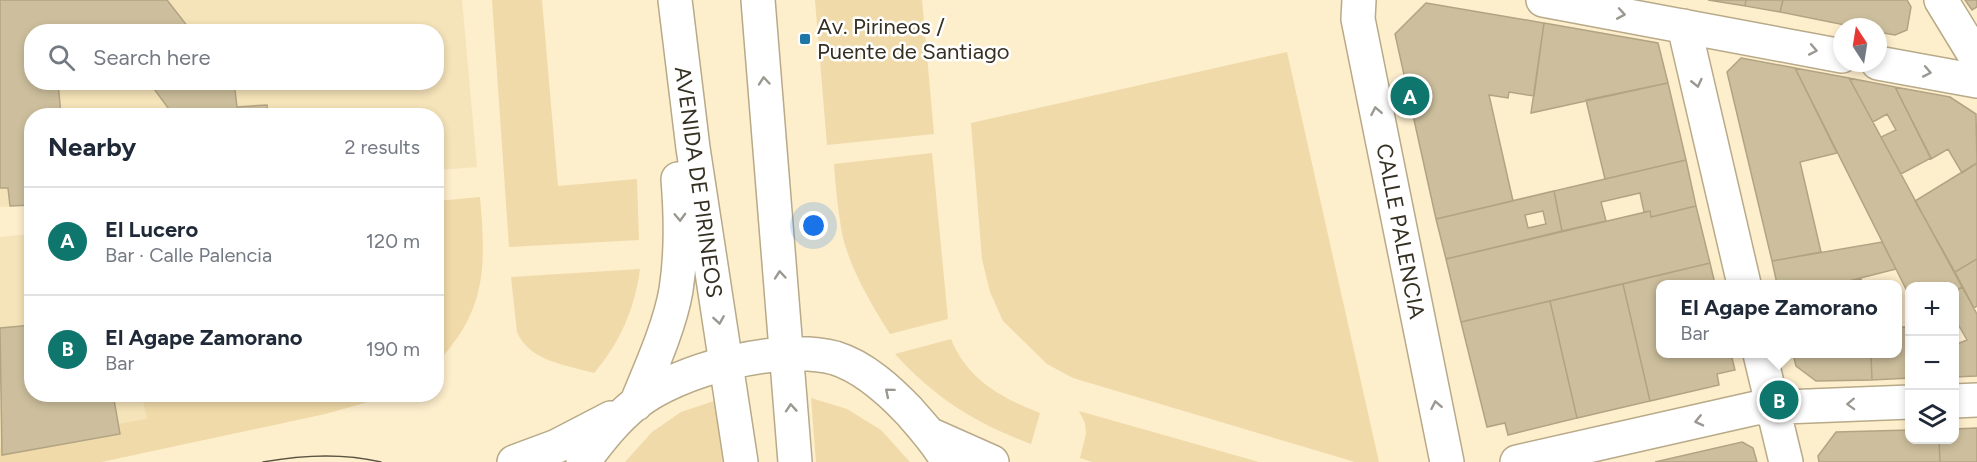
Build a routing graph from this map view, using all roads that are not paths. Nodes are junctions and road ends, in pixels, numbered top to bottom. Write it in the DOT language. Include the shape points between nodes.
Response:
graph roads {
  1 [pos="675,0"];
  2 [pos="758,0"];
  3 [pos="1359,0"];
  4 [pos="1543,0"];
  5 [pos="1941,0"];
  6 [pos="1684,26"];
  7 [pos="680,54"];
  8 [pos="1833,54"];
  9 [pos="1977,59"];
  10 [pos="1887,65"];
  11 [pos="1977,81"];
  12 [pos="1743,280"];
  13 [pos="787,354"];
  14 [pos="1761,358"];
  15 [pos="726,364"];
  16 [pos="1977,400"];
  17 [pos="1959,401"];
  18 [pos="1905,402"];
  19 [pos="636,404"];
  20 [pos="1773,407"];
  21 [pos="929,434"];
  22 [pos="514,462"];
  23 [pos="583,462"];
  24 [pos="741,462"];
  25 [pos="795,462"];
  26 [pos="948,462"];
  27 [pos="992,462"];
  28 [pos="1447,462"];
  29 [pos="1517,462"];
  30 [pos="1786,462"];
  1 -- 7 [label="main road, AVENIDA DE PIRINEOS"];
  13 -- 2 [label="main road, one-way"];
  28 -- 3 [label="main road, CALLE PALENCIA, one-way" via="1358,19"];
  4 -- 6 [label="main road, one-way"];
  5 -- 9 [label="main road"];
  6 -- 8 [label="main road, one-way"];
  6 -- 12 [label="main road, one-way"];
  7 -- 15 [label="main road, AVENIDA DE PIRINEOS, one-way"];
  7 -- 19 [label="main road, one-way" via="675,150 681,246 675,292"];
  10 -- 11 [label="main road, one-way"];
  13 -- 15 [label="main road"];
  21 -- 13 [label="main road, one-way" via="895,396 865,373 837,359"];
  25 -- 13 [label="main road, one-way"];
  14 -- 20 [label="main road"];
  15 -- 19 [label="main road" via="678,379"];
  15 -- 24 [label="main road, AVENIDA DE PIRINEOS"];
  16 -- 17 [label="main road"];
  18 -- 20 [label="main road, one-way"];
  19 -- 22 [label="main road" via="574,438"];
  19 -- 23 [label="main road" via="605,432"];
  20 -- 29 [label="main road, one-way"];
  20 -- 30 [label="main road"];
  21 -- 26 [label="main road"];
  21 -- 27 [label="main road"];
}
